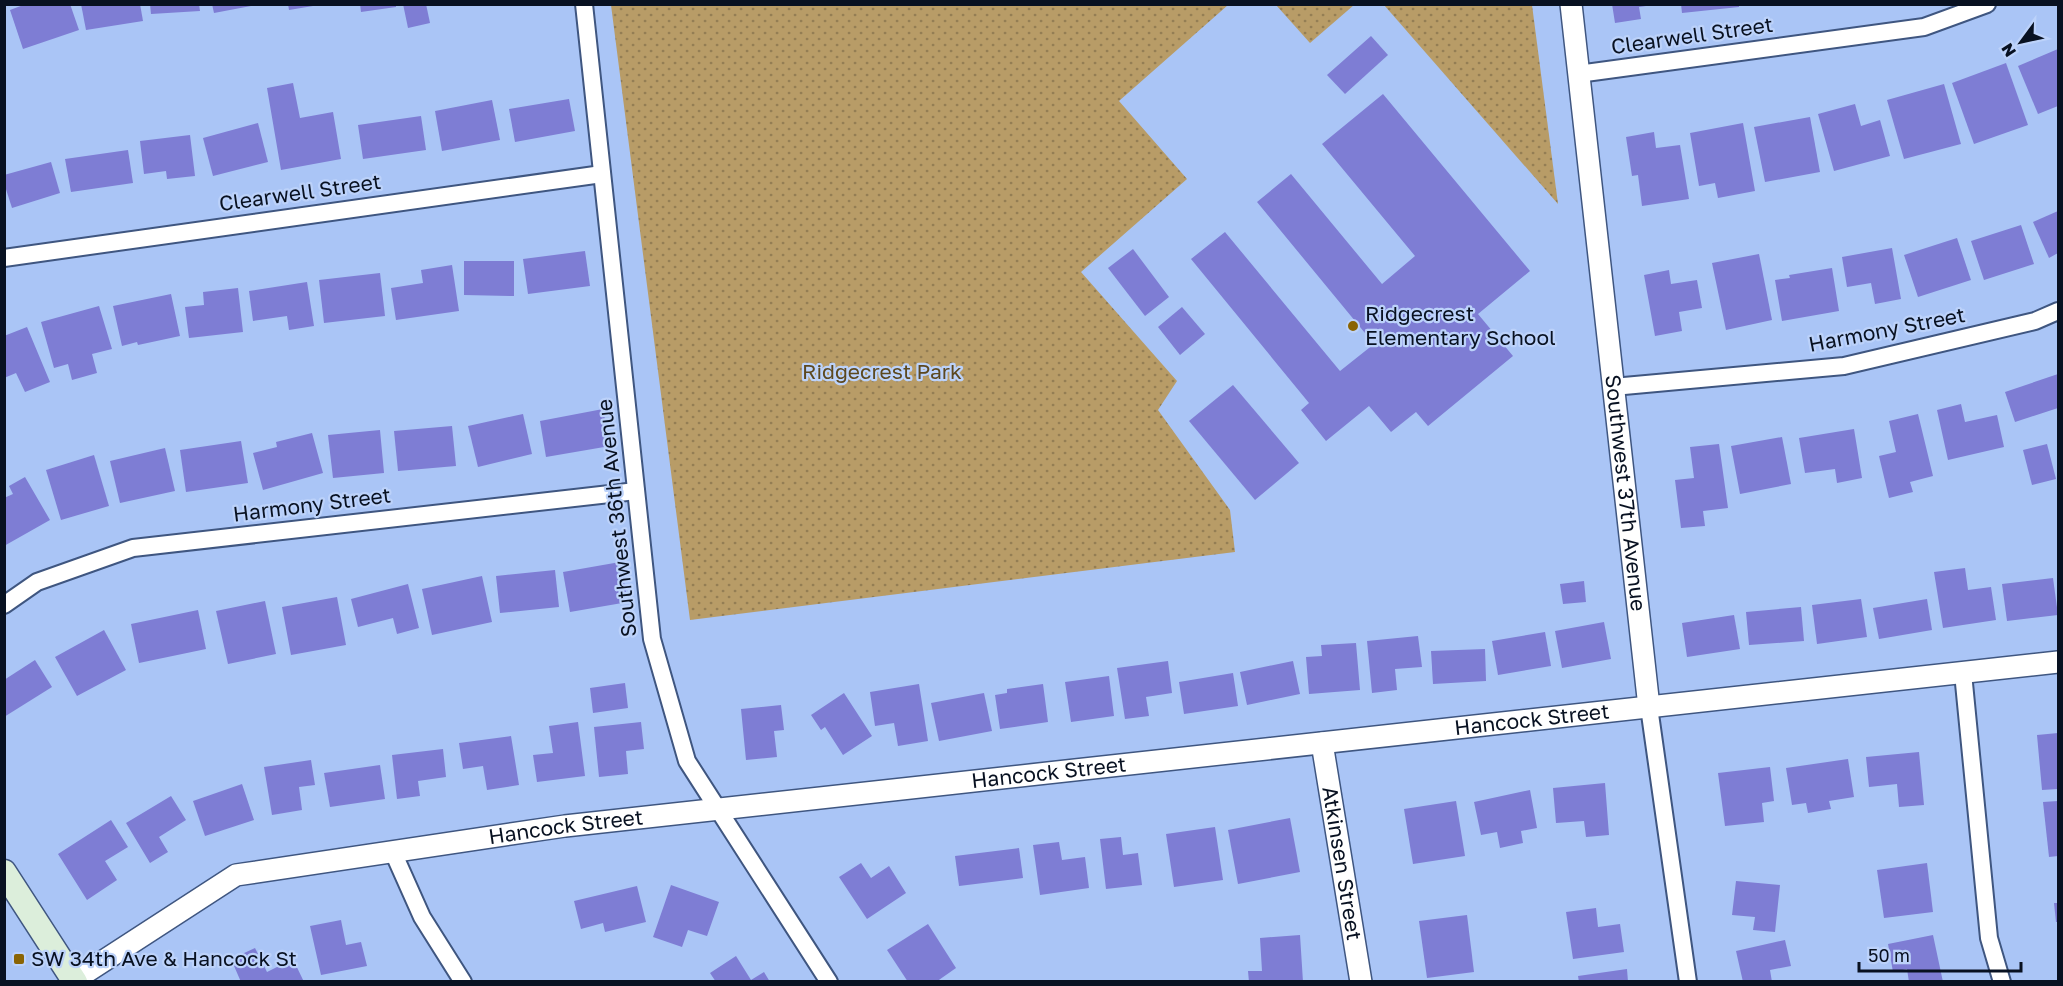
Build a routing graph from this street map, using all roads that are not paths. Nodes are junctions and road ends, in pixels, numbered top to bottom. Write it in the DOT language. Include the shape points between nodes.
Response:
graph roads {
  1 [pos="585,4"];
  2 [pos="1571,4"];
  3 [pos="1987,4"];
  4 [pos="1578,74"];
  5 [pos="602,174"];
  6 [pos="4,258"];
  7 [pos="2058,311"];
  8 [pos="1613,387"];
  9 [pos="636,491"];
  10 [pos="4,605"];
  11 [pos="2058,662"];
  12 [pos="1963,673"];
  13 [pos="1649,707"];
  14 [pos="1322,743"];
  15 [pos="719,809"];
  16 [pos="393,852"];
  17 [pos="4,872"];
  18 [pos="74,981"];
  19 [pos="463,981"];
  20 [pos="829,981"];
  21 [pos="1360,981"];
  22 [pos="1688,981"];
  23 [pos="2002,981"];
  1 -- 5 [label="street, Southwest 36th Avenue"];
  2 -- 4 [label="street, Southwest 37th Avenue"];
  3 -- 4 [label="street, Clearwell Street" via="1924,27"];
  4 -- 8 [label="street, Southwest 37th Avenue"];
  5 -- 6 [label="street, Clearwell Street"];
  5 -- 9 [label="street, Southwest 36th Avenue"];
  7 -- 8 [label="street, Harmony Street" via="2035,321 1844,366"];
  8 -- 13 [label="street, Southwest 37th Avenue"];
  9 -- 10 [label="street, Harmony Street" via="133,548 37,582"];
  9 -- 15 [label="street, Southwest 36th Avenue" via="652,639 687,760"];
  11 -- 12 [label="street, Hancock Street"];
  12 -- 13 [label="street, Hancock Street"];
  12 -- 23 [label="street" via="1989,938"];
  13 -- 14 [label="street, Hancock Street"];
  13 -- 22 [label="street, Southwest 37th Avenue"];
  14 -- 15 [label="street, Hancock Street"];
  14 -- 21 [label="street, Atkinsen Street"];
  15 -- 16 [label="street, Hancock Street" via="565,826"];
  15 -- 20 [label="street, Southwest 36th Avenue"];
  16 -- 18 [label="street, Hancock Street" via="236,875"];
  16 -- 19 [label="street" via="422,917"];
  17 -- 18 [label="main road"];
}
